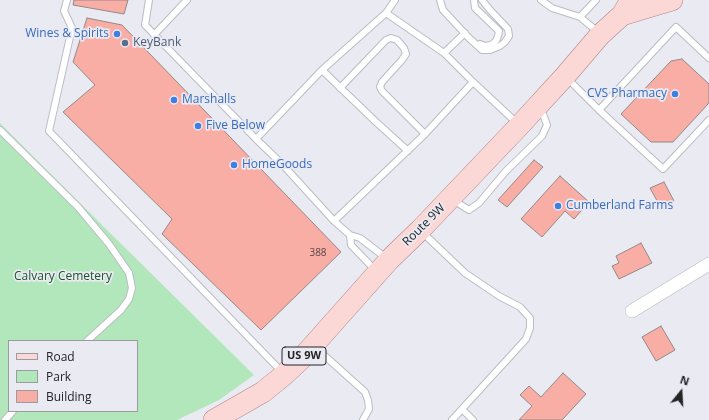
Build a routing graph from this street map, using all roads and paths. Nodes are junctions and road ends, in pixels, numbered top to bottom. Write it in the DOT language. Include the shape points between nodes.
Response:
graph roads {
  1 [pos="67,0"];
  2 [pos="149,0"];
  3 [pos="188,0"];
  4 [pos="395,0"];
  5 [pos="440,0"];
  6 [pos="474,0"];
  7 [pos="482,0"];
  8 [pos="541,0"];
  9 [pos="596,0"];
  10 [pos="672,0"];
  11 [pos="627,8"];
  12 [pos="386,13"];
  13 [pos="580,17"];
  14 [pos="464,33"];
  15 [pos="154,34"];
  16 [pos="600,35"];
  17 [pos="473,42"];
  18 [pos="444,53"];
  19 [pos="709,58"];
  20 [pos="322,70"];
  21 [pos="565,76"];
  22 [pos="472,82"];
  23 [pos="340,88"];
  24 [pos="537,106"];
  25 [pos="599,110"];
  26 [pos="709,120"];
  27 [pos="520,125"];
  28 [pos="0,130"];
  29 [pos="425,134"];
  30 [pos="256,139"];
  31 [pos="408,150"];
  32 [pos="450,198"];
  33 [pos="334,221"];
  34 [pos="420,230"];
  35 [pos="350,235"];
  36 [pos="709,264"];
  37 [pos="384,267"];
  38 [pos="632,310"];
  39 [pos="89,340"];
  40 [pos="313,346"];
  41 [pos="284,375"];
  42 [pos="462,409"];
  43 [pos="12,412"];
  44 [pos="6,420"];
  45 [pos="215,420"];
  46 [pos="363,420"];
  47 [pos="452,420"];
  48 [pos="473,420"];
  1 -- 41 [label="lane" via="64,11 72,28 49,131"];
  2 -- 15 [label="lane" via="145,25"];
  3 -- 15 [label="lane"];
  4 -- 12 [label="lane"];
  5 -- 14 [label="lane" via="443,10"];
  6 -- 17 [label="lane" via="475,8 499,31 496,41 491,45"];
  7 -- 17 [label="lane" via="508,29 509,36 500,46 490,50 482,50"];
  8 -- 13 [label="lane" via="552,8"];
  9 -- 13 [label="lane"];
  10 -- 11 [label="main road, Route 9W / US 9W"];
  11 -- 16 [label="main road, Route 9W / US 9W"];
  12 -- 18 [label="lane"];
  12 -- 20 [label="lane"];
  13 -- 16 [label="lane"];
  14 -- 17 [label="lane"];
  14 -- 18 [label="lane"];
  15 -- 30 [label="lane"];
  16 -- 21 [label="main road, Route 9W / US 9W"];
  18 -- 22 [label="lane"];
  19 -- 25 [label="lane" via="676,28"];
  20 -- 23 [label="lane"];
  20 -- 30 [label="lane"];
  21 -- 24 [label="main road, Route 9W / US 9W"];
  21 -- 25 [label="lane"];
  22 -- 27 [label="lane"];
  22 -- 29 [label="lane"];
  23 -- 29 [label="lane" via="386,40 397,40 406,54 380,87"];
  23 -- 31 [label="lane"];
  24 -- 27 [label="main road, Route 9W / US 9W"];
  24 -- 32 [label="lane" via="547,125 542,136 506,171 479,203 470,210"];
  25 -- 26 [label="lane" via="663,169"];
  27 -- 32 [label="main road, Route 9W / US 9W"];
  28 -- 39 [label="lane" via="78,207 129,273 132,288 130,299"];
  29 -- 31 [label="lane"];
  30 -- 33 [label="lane"];
  31 -- 33 [label="lane"];
  32 -- 34 [label="main road, Route 9W / US 9W"];
  33 -- 35 [label="lane"];
  34 -- 37 [label="main road, Route 9W / US 9W"];
  34 -- 42 [label="lane" via="465,273 520,307 530,318 526,339"];
  35 -- 37 [label="lane" via="360,238"];
  35 -- 37 [label="lane" via="351,245"];
  36 -- 38 [label="street"];
  37 -- 40 [label="main road, Route 9W / US 9W"];
  40 -- 41 [label="main road, Route 9W / US 9W"];
  40 -- 46 [label="lane" via="365,392 368,409"];
  41 -- 45 [label="main road, Route 9W / US 9W" via="263,392"];
  42 -- 47 [label="lane"];
  42 -- 48 [label="lane"];
  43 -- 44 [label="lane"];
}
